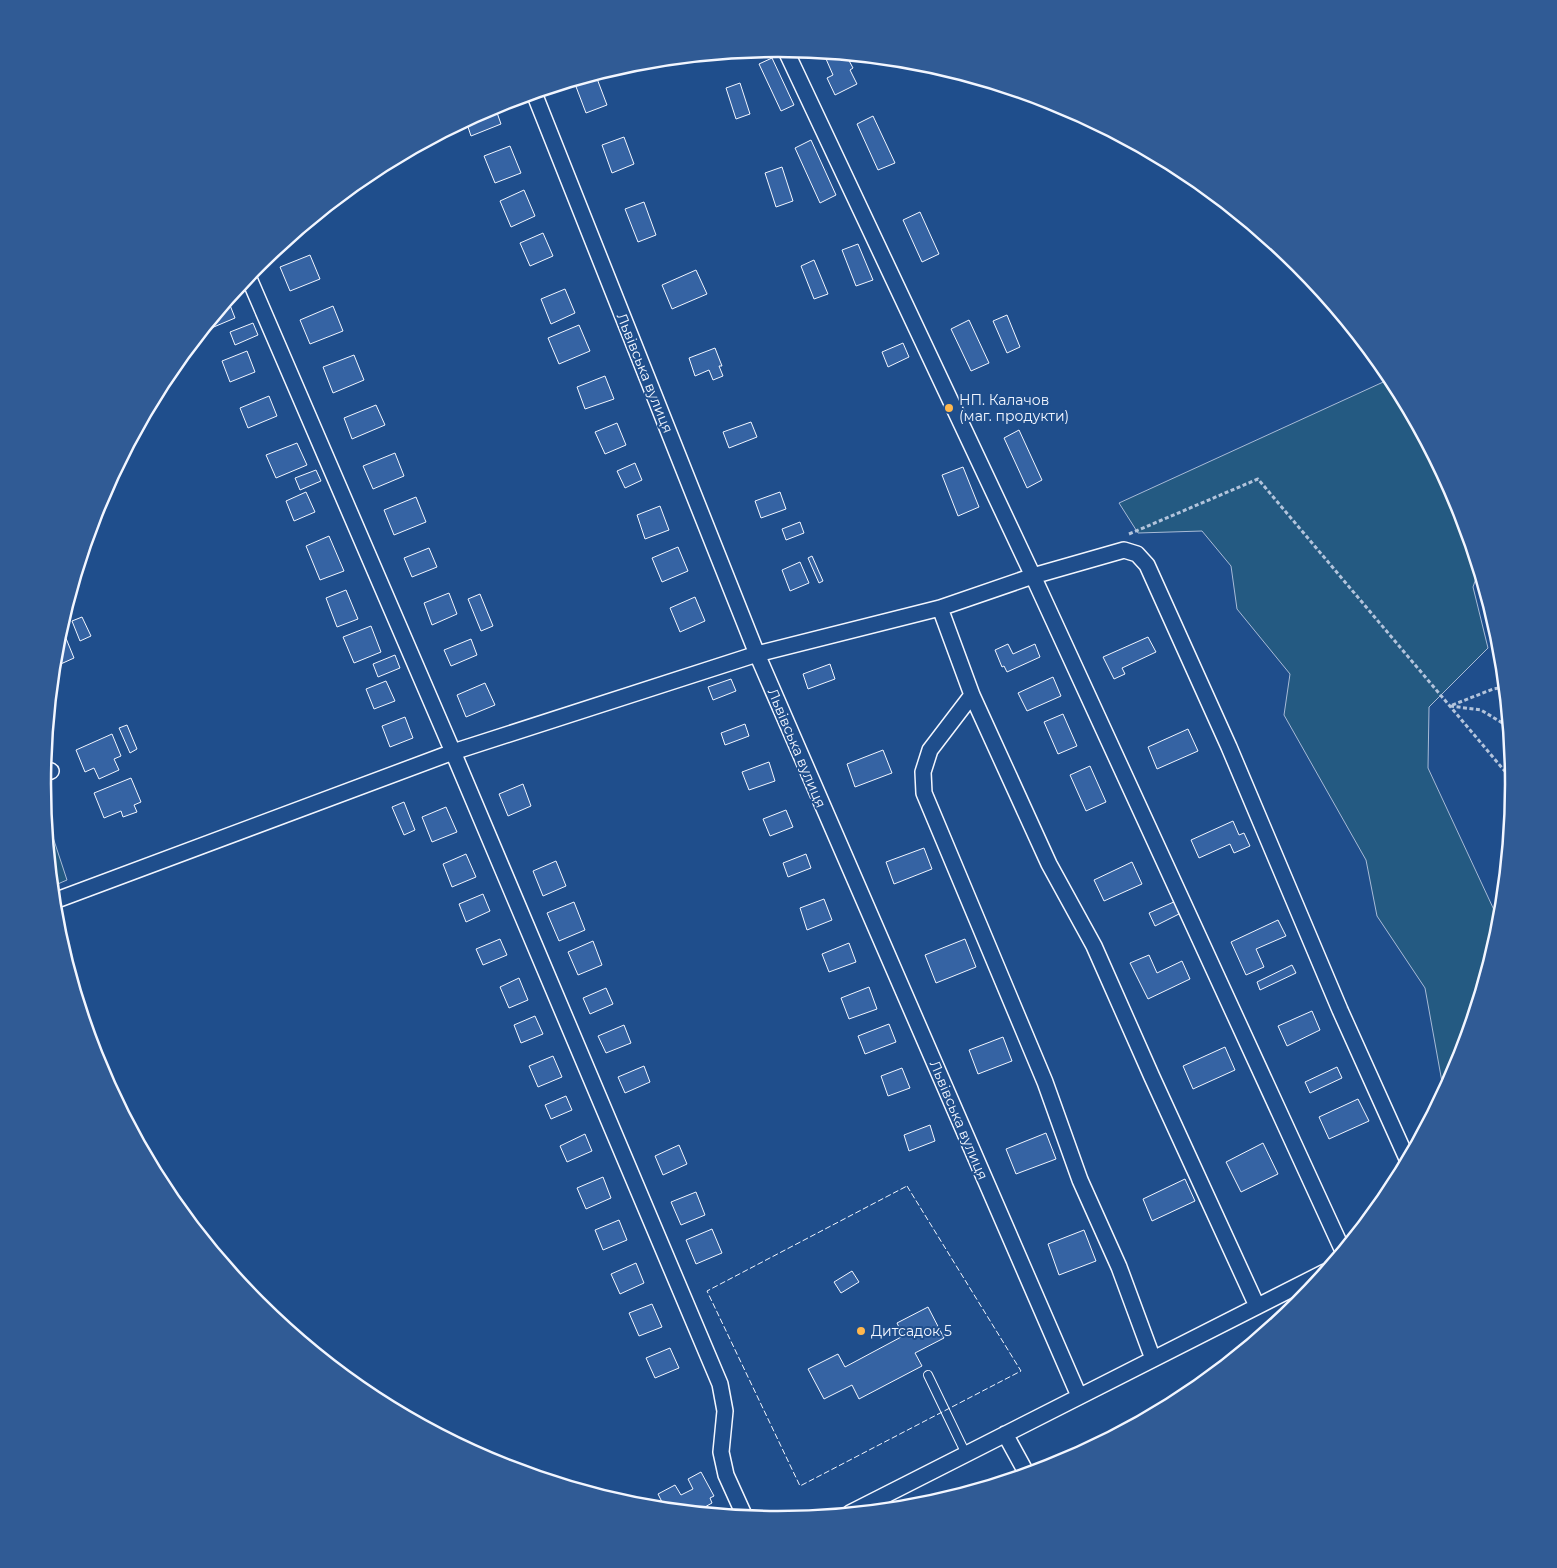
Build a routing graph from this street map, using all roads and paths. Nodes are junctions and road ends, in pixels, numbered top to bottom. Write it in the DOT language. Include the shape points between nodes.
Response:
graph roads {
  1 [pos="789,57"];
  2 [pos="536,98"];
  3 [pos="251,284"];
  4 [pos="1123,537"];
  5 [pos="1033,576"];
  6 [pos="940,608"];
  7 [pos="756,654"];
  8 [pos="1500,688"];
  9 [pos="972,695"];
  10 [pos="1450,706"];
  11 [pos="1503,723"];
  12 [pos="453,752"];
  13 [pos="1505,772"];
  14 [pos="60,898"];
  15 [pos="1405,1153"];
  16 [pos="1340,1245"];
  17 [pos="1310,1280"];
  18 [pos="1257,1306"];
  19 [pos="1153,1359"];
  20 [pos="928,1375"];
  21 [pos="1079,1396"];
  22 [pos="1005,1434"];
  23 [pos="966,1454"];
  24 [pos="1024,1468"];
  25 [pos="864,1506"];
  26 [pos="742,1510"];
  1 -- 5 [label="street"];
  2 -- 7 [label="street, Львівська вулиця"];
  3 -- 12 [label="street"];
  4 -- 10 [label="path" via="1258,479"];
  5 -- 6 [label="street"];
  5 -- 15 [label="street" via="1124,550 1137,554 1147,565"];
  5 -- 16 [label="street"];
  6 -- 7 [label="street"];
  6 -- 9 [label="street"];
  7 -- 12 [label="street"];
  7 -- 21 [label="street, Львівська вулиця"];
  8 -- 10 [label="path"];
  9 -- 18 [label="street" via="1049,864 1094,946"];
  9 -- 19 [label="street" via="930,750 923,772 924,793 1045,1082 1080,1180 1119,1268"];
  10 -- 11 [label="path" via="1481,710"];
  10 -- 13 [label="path"];
  12 -- 14 [label="street"];
  12 -- 26 [label="street" via="720,1384 725,1411 721,1452 726,1475"];
  17 -- 18 [label="street"];
  18 -- 19 [label="street"];
  19 -- 21 [label="street"];
  20 -- 23 [label="lane"];
  21 -- 22 [label="street"];
  22 -- 23 [label="street"];
  22 -- 24 [label="street"];
  23 -- 25 [label="street"];
}
